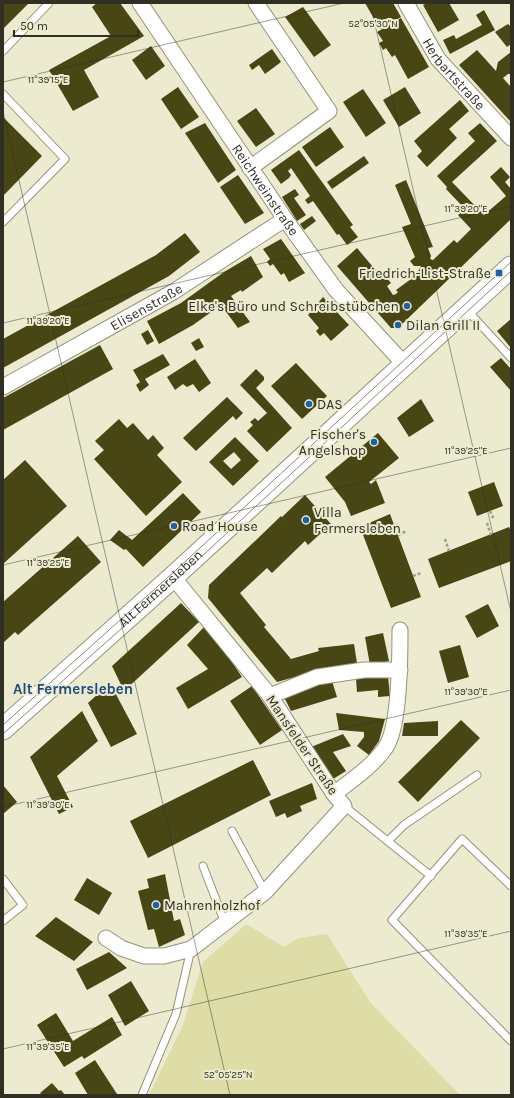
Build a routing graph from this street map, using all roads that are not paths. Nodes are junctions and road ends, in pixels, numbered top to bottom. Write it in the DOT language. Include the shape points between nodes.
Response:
graph roads {
  1 [pos="49,3"];
  2 [pos="140,3"];
  3 [pos="256,3"];
  4 [pos="406,3"];
  5 [pos="3,50"];
  6 [pos="3,94"];
  7 [pos="511,138"];
  8 [pos="250,168"];
  9 [pos="285,219"];
  10 [pos="3,222"];
  11 [pos="511,267"];
  12 [pos="466,308"];
  13 [pos="511,358"];
  14 [pos="405,365"];
  15 [pos="3,387"];
  16 [pos="173,577"];
  17 [pos="400,630"];
  18 [pos="400,670"];
  19 [pos="270,696"];
  20 [pos="3,729"];
  21 [pos="477,775"];
  22 [pos="334,794"];
  23 [pos="344,806"];
  24 [pos="232,831"];
  25 [pos="388,841"];
  26 [pos="202,866"];
  27 [pos="431,876"];
  28 [pos="3,878"];
  29 [pos="511,886"];
  30 [pos="265,892"];
  31 [pos="3,921"];
  32 [pos="224,923"];
  33 [pos="106,938"];
  34 [pos="191,948"];
  35 [pos="511,1040"];
  36 [pos="142,1095"];
  1 -- 5 [label="lane"];
  2 -- 8 [label="street, Reichweinstraße"];
  3 -- 8 [label="street" via="329,111"];
  4 -- 7 [label="street, Herbartstraße" via="438,59"];
  6 -- 10 [label="lane" via="65,160"];
  8 -- 9 [label="street, Reichweinstraße"];
  9 -- 14 [label="street, Reichweinstraße" via="336,290"];
  9 -- 15 [label="street, Elisenstraße" via="173,292"];
  11 -- 12 [label="main road, Alt Fermersleben"];
  12 -- 13 [label="lane"];
  12 -- 14 [label="main road, Alt Fermersleben"];
  14 -- 16 [label="main road, Alt Fermersleben"];
  16 -- 19 [label="street, Mansfelder Straße"];
  16 -- 20 [label="main road, Alt Fermersleben"];
  17 -- 18 [label="street"];
  18 -- 19 [label="street" via="364,670 317,677"];
  18 -- 22 [label="street" via="393,729 386,746 373,763"];
  19 -- 22 [label="street, Mansfelder Straße"];
  21 -- 25 [label="lane" via="404,825"];
  22 -- 23 [label="street, Mansfelder Straße"];
  23 -- 25 [label="lane"];
  23 -- 30 [label="street, Mansfelder Straße"];
  24 -- 30 [label="lane"];
  25 -- 27 [label="lane"];
  26 -- 32 [label="lane"];
  27 -- 29 [label="lane" via="462,839"];
  27 -- 35 [label="lane" via="392,920"];
  28 -- 31 [label="lane" via="23,905"];
  30 -- 32 [label="street, Mansfelder Straße"];
  32 -- 34 [label="street, Mansfelder Straße"];
  33 -- 34 [label="street, Mansfelder Straße" via="121,948 144,956 164,956"];
  34 -- 36 [label="lane" via="176,1014"];
}
